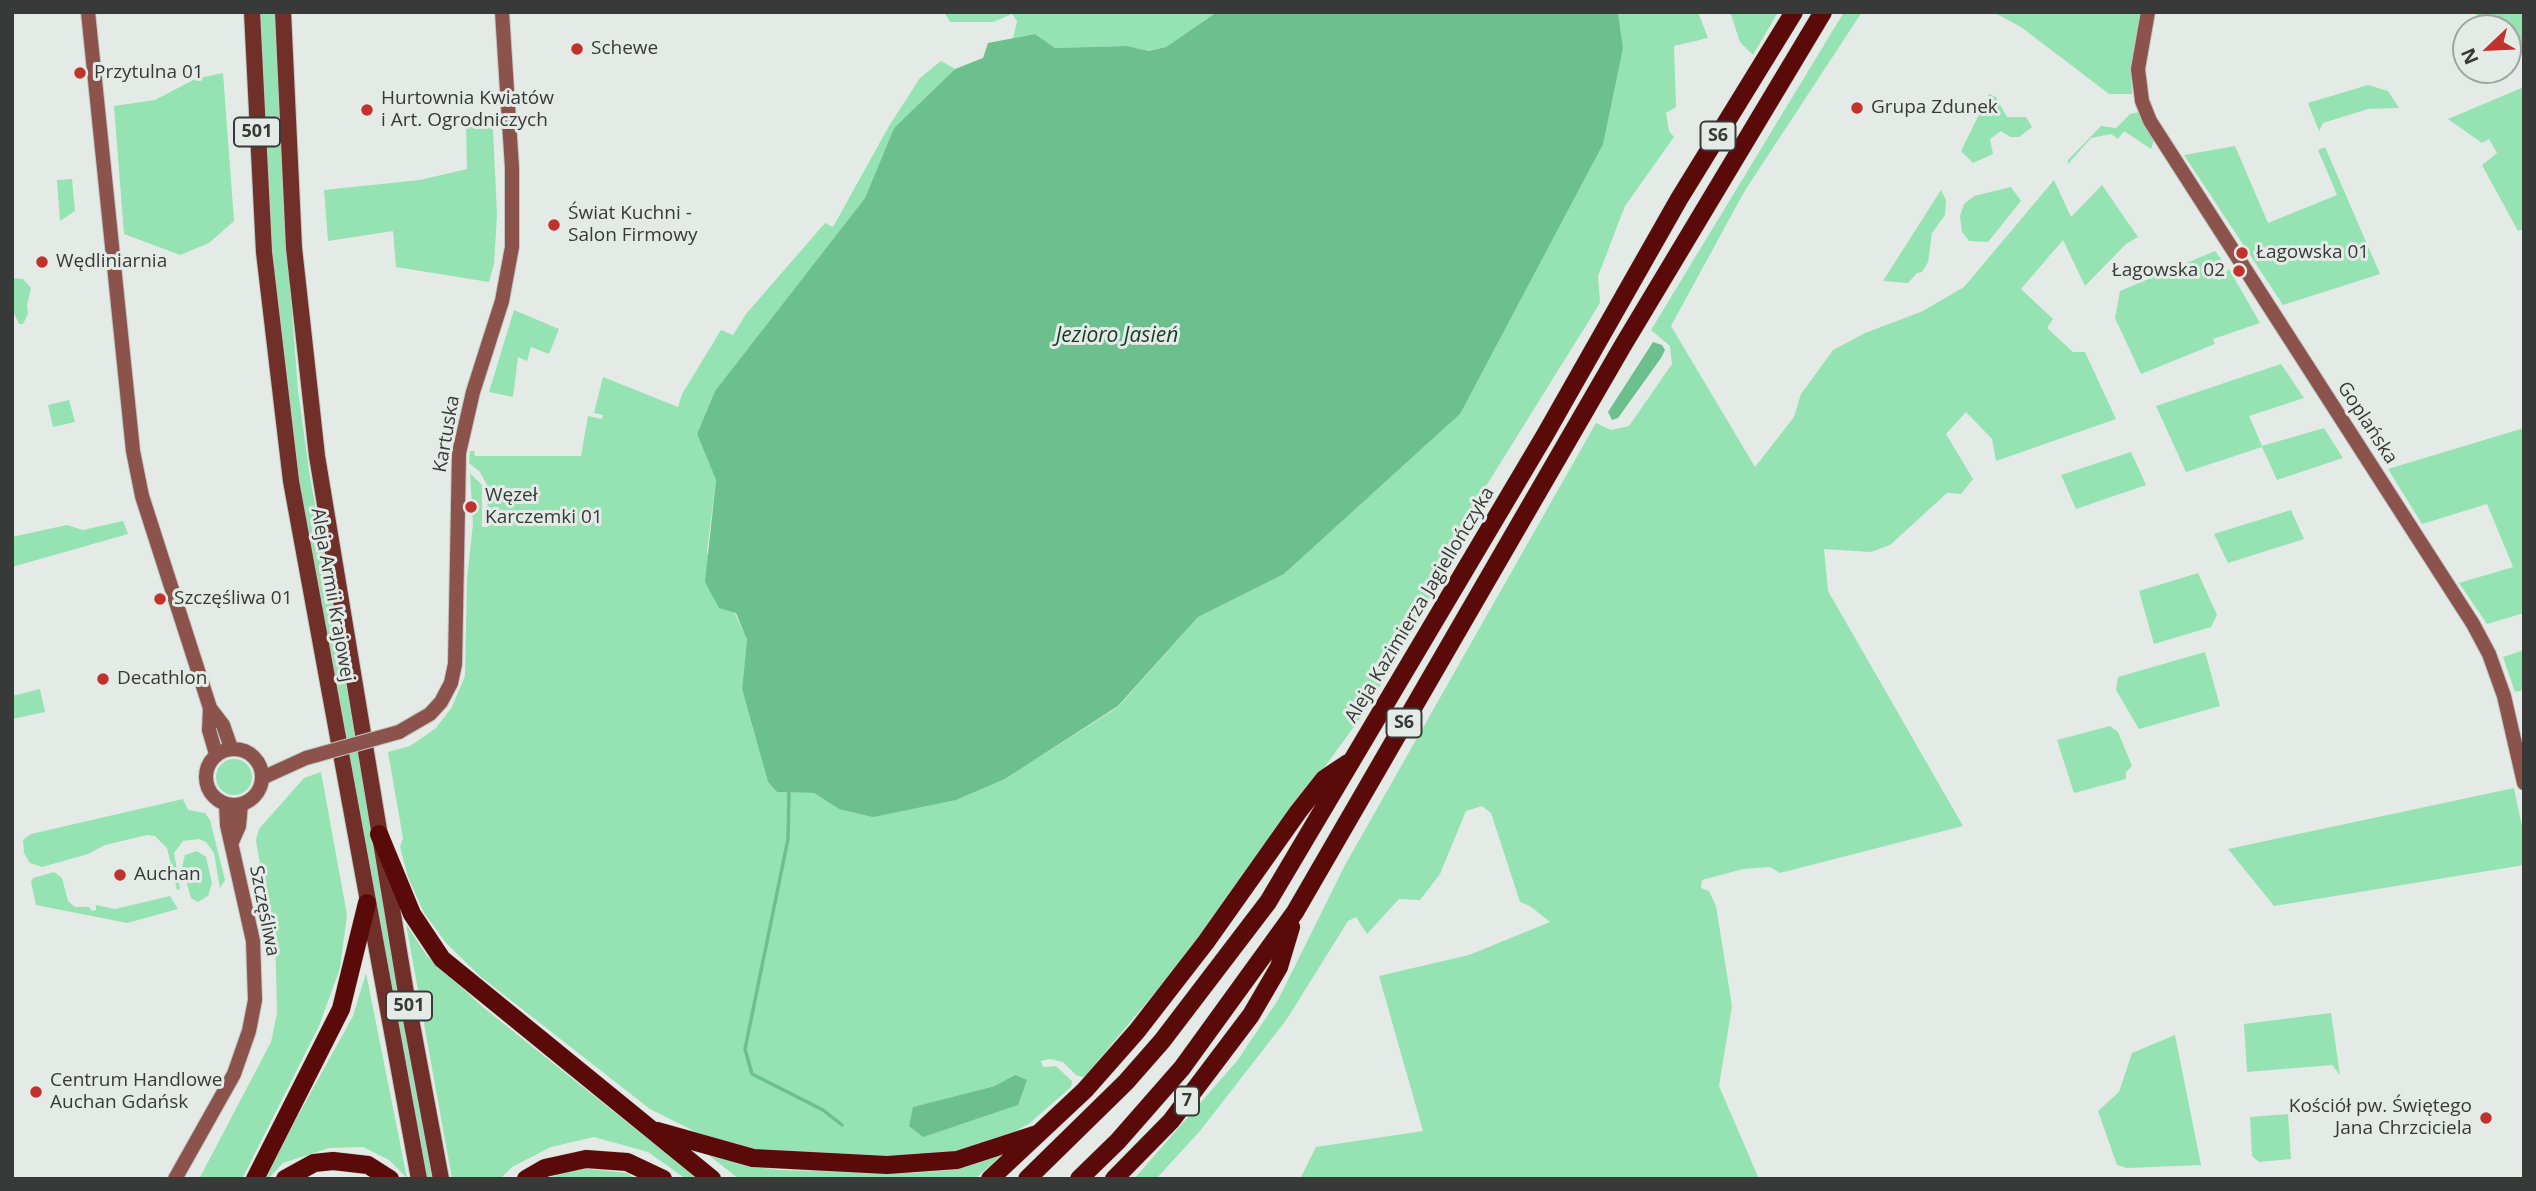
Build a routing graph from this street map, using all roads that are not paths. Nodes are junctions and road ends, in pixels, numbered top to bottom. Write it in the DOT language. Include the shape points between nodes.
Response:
graph roads {
  1 [pos="88,12"];
  2 [pos="252,12"];
  3 [pos="283,12"];
  4 [pos="502,12"];
  5 [pos="1794,12"];
  6 [pos="1823,12"];
  7 [pos="2148,12"];
  8 [pos="210,708"];
  9 [pos="231,748"];
  10 [pos="216,754"];
  11 [pos="299,760"];
  12 [pos="1351,761"];
  13 [pos="258,762"];
  14 [pos="262,778"];
  15 [pos="2524,782"];
  16 [pos="226,804"];
  17 [pos="242,804"];
  18 [pos="379,834"];
  19 [pos="232,842"];
  20 [pos="367,903"];
  21 [pos="1295,912"];
  22 [pos="654,1130"];
  23 [pos="1040,1133"];
  24 [pos="175,1179"];
  25 [pos="255,1179"];
  26 [pos="285,1179"];
  27 [pos="390,1179"];
  28 [pos="419,1179"];
  29 [pos="441,1179"];
  30 [pos="526,1179"];
  31 [pos="663,1179"];
  32 [pos="712,1179"];
  33 [pos="990,1179"];
  34 [pos="1027,1179"];
  35 [pos="1079,1179"];
  36 [pos="1114,1179"];
  1 -- 8 [label="street" via="135,462 152,531"];
  2 -- 20 [label="main road, Aleja Armii Krajowej / 501" via="261,211 279,398 300,542"];
  3 -- 18 [label="main road, Aleja Armii Krajowej / 501" via="301,323 319,468"];
  4 -- 11 [label="street, Kartuska, bridge" via="513,168 512,247 502,301 460,453 451,683 430,714 399,732"];
  5 -- 12 [label="highway, Aleja Kazimierza Jagiellończyka / S6"];
  6 -- 21 [label="highway, S6" via="1628,335"];
  7 -- 15 [label="street, Goplańska" via="2138,69 2142,101 2164,145 2473,624 2504,696"];
  8 -- 9 [label="street"];
  8 -- 10 [label="street" via="209,730"];
  9 -- 10 [label="street"];
  9 -- 13 [label="street" via="247,751"];
  10 -- 16 [label="street" via="206,770 206,784 214,797"];
  11 -- 13 [label="street, Kartuska"];
  11 -- 14 [label="street, Kartuska"];
  12 -- 23 [label="highway" via="1324,779 1176,983 1098,1076"];
  12 -- 34 [label="highway, Aleja Kazimierza Jagiellończyka / S6" via="1268,902 1198,997 1126,1083"];
  13 -- 14 [label="street"];
  14 -- 17 [label="street" via="256,794"];
  16 -- 17 [label="street"];
  16 -- 19 [label="street, Szczęśliwa"];
  17 -- 19 [label="street, Szczęśliwa"];
  18 -- 22 [label="highway" via="412,914 442,959"];
  18 -- 29 [label="main road, Aleja Armii Krajowej / 501"];
  19 -- 24 [label="street, Szczęśliwa" via="254,950 252,1016 233,1074"];
  20 -- 25 [label="highway" via="341,1009"];
  20 -- 28 [label="main road, Aleja Armii Krajowej / 501"];
  21 -- 35 [label="highway, S6" via="1182,1068"];
  21 -- 36 [label="highway, 7" via="1279,967 1251,1015 1171,1121"];
  22 -- 23 [label="highway" via="753,1158 887,1165 957,1160"];
  22 -- 32 [label="highway"];
  23 -- 33 [label="highway"];
  26 -- 27 [label="highway" via="301,1168 333,1161 368,1165"];
  30 -- 31 [label="highway" via="545,1168 586,1158 627,1162"];
}
